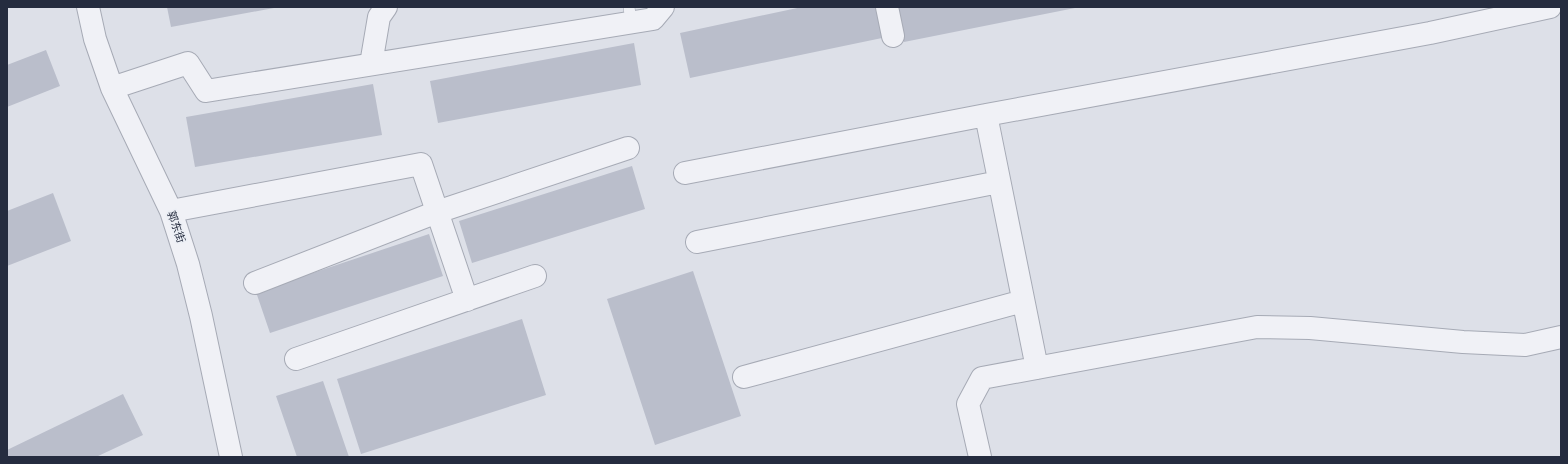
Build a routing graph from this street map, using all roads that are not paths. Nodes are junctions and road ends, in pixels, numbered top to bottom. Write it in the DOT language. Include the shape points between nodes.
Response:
graph roads {
  1 [pos="88,7"];
  2 [pos="386,7"];
  3 [pos="663,7"];
  4 [pos="887,7"];
  5 [pos="1550,7"];
  6 [pos="630,15"];
  7 [pos="1485,15"];
  8 [pos="893,36"];
  9 [pos="372,64"];
  10 [pos="112,88"];
  11 [pos="986,115"];
  12 [pos="628,148"];
  13 [pos="685,173"];
  14 [pos="999,182"];
  15 [pos="171,211"];
  16 [pos="437,212"];
  17 [pos="697,242"];
  18 [pos="535,276"];
  19 [pos="255,283"];
  20 [pos="467,300"];
  21 [pos="1023,301"];
  22 [pos="1561,337"];
  23 [pos="296,359"];
  24 [pos="1037,368"];
  25 [pos="744,377"];
  26 [pos="231,457"];
  27 [pos="980,457"];
  1 -- 10 [label="street, 郭东街" via="95,39"];
  2 -- 9 [label="street" via="379,16"];
  3 -- 6 [label="street" via="653,19"];
  4 -- 8 [label="street"];
  5 -- 7 [label="street"];
  6 -- 9 [label="street"];
  7 -- 11 [label="street"];
  9 -- 10 [label="street" via="206,91 188,63"];
  10 -- 15 [label="street, 郭东街"];
  11 -- 13 [label="street"];
  11 -- 14 [label="street"];
  12 -- 16 [label="street"];
  14 -- 17 [label="street"];
  14 -- 21 [label="street"];
  15 -- 16 [label="street" via="421,164"];
  15 -- 26 [label="street, 郭东街" via="201,316"];
  16 -- 19 [label="street"];
  16 -- 20 [label="street"];
  18 -- 20 [label="street"];
  20 -- 23 [label="street"];
  21 -- 24 [label="street"];
  21 -- 25 [label="street"];
  22 -- 24 [label="street" via="1525,345 1310,328 1256,327"];
  24 -- 27 [label="street" via="982,378 968,404"];
}
